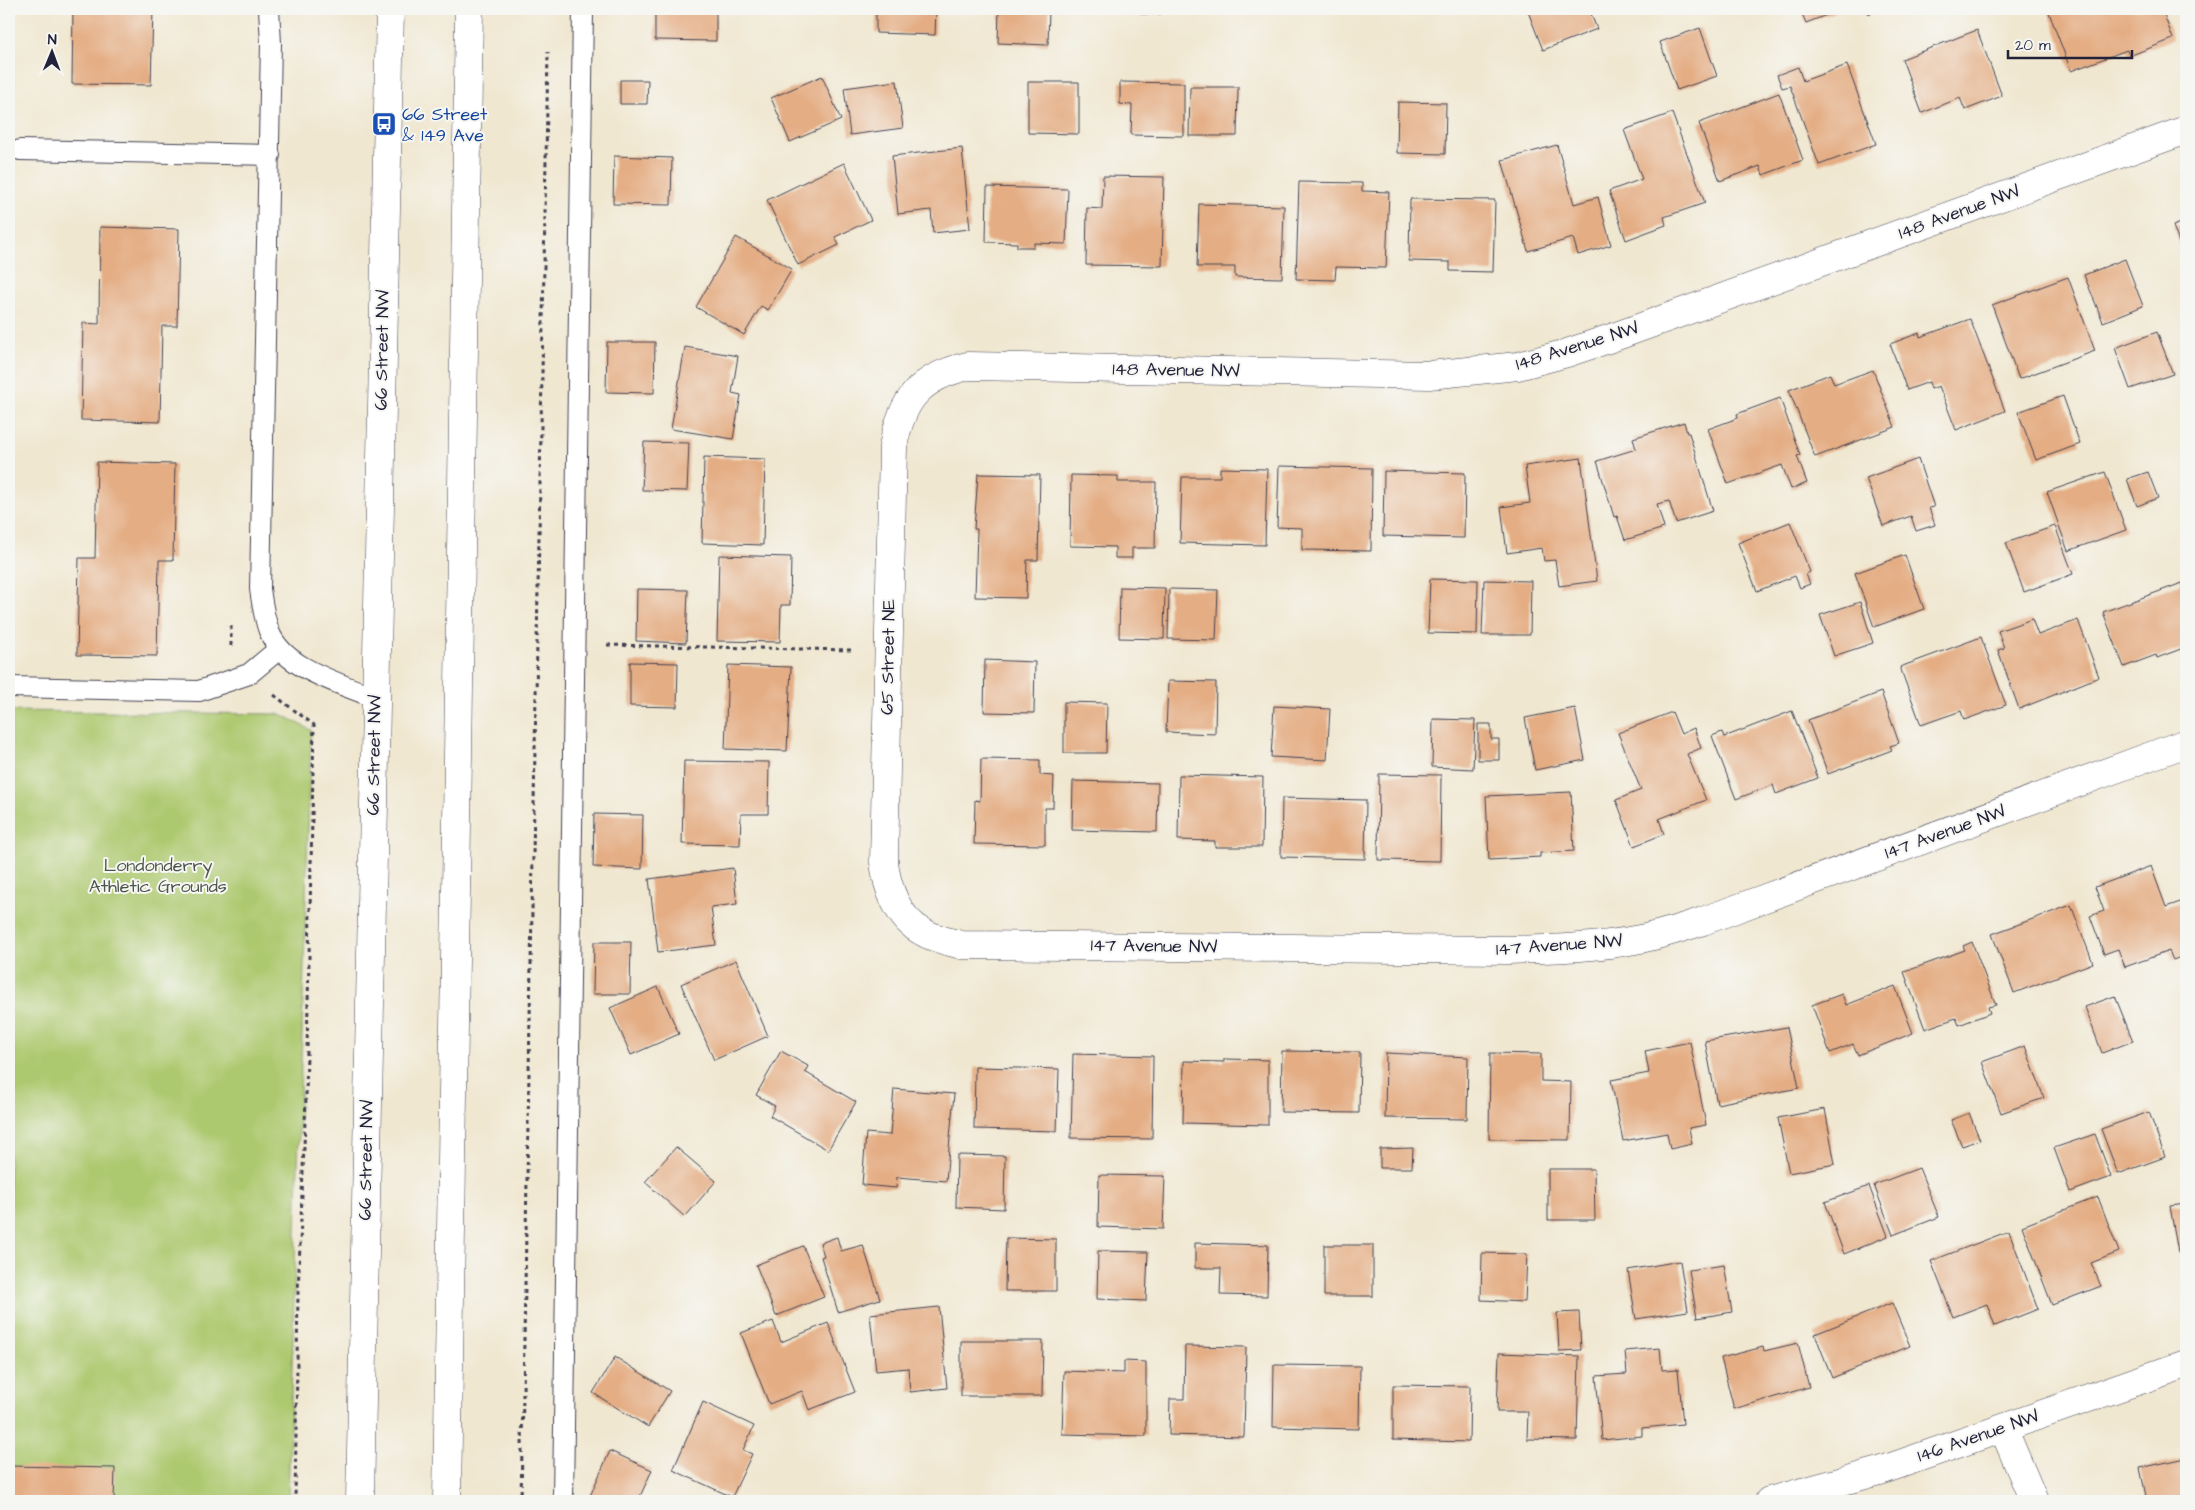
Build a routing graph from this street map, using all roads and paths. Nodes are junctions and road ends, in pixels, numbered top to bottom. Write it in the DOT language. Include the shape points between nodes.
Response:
graph roads {
  1 [pos="269,9"];
  2 [pos="390,9"];
  3 [pos="469,9"];
  4 [pos="583,9"];
  5 [pos="548,48"];
  6 [pos="2186,130"];
  7 [pos="20,150"];
  8 [pos="270,156"];
  9 [pos="912,395"];
  10 [pos="231,622"];
  11 [pos="537,640"];
  12 [pos="575,644"];
  13 [pos="279,649"];
  14 [pos="888,652"];
  15 [pos="249,674"];
  16 [pos="9,687"];
  17 [pos="375,698"];
  18 [pos="2186,743"];
  19 [pos="905,918"];
  20 [pos="2186,1364"];
  21 [pos="2003,1428"];
  22 [pos="295,1501"];
  23 [pos="360,1501"];
  24 [pos="447,1501"];
  25 [pos="521,1501"];
  26 [pos="563,1501"];
  27 [pos="1769,1501"];
  28 [pos="2034,1501"];
  1 -- 8 [label="lane" via="272,43"];
  2 -- 17 [label="street, 66 Street NW"];
  3 -- 24 [label="street"];
  4 -- 12 [label="lane"];
  5 -- 11 [label="path"];
  6 -- 9 [label="street, 148 Avenue NW" via="1614,337 1518,366 1429,375 968,366 949,371"];
  7 -- 8 [label="lane"];
  8 -- 13 [label="lane" via="260,589 269,633"];
  9 -- 14 [label="street, 65 Street NE" via="898,424 893,447"];
  10 -- 15 [label="path" via="231,651"];
  11 -- 12 [label="path"];
  11 -- 25 [label="path"];
  12 -- 14 [label="path"];
  12 -- 26 [label="lane"];
  13 -- 15 [label="lane"];
  13 -- 17 [label="lane" via="298,665"];
  14 -- 19 [label="street, 65 Street NE" via="884,862 889,888"];
  15 -- 16 [label="lane" via="199,691"];
  15 -- 22 [label="path" via="314,725"];
  17 -- 23 [label="street, 66 Street NW"];
  18 -- 19 [label="street, 147 Avenue NW" via="1703,921 1640,939 1601,945 1508,950 961,944 922,932"];
  20 -- 21 [label="street, 146 Avenue NW"];
  21 -- 27 [label="street, 146 Avenue NW" via="1880,1471"];
  21 -- 28 [label="street"];
}
